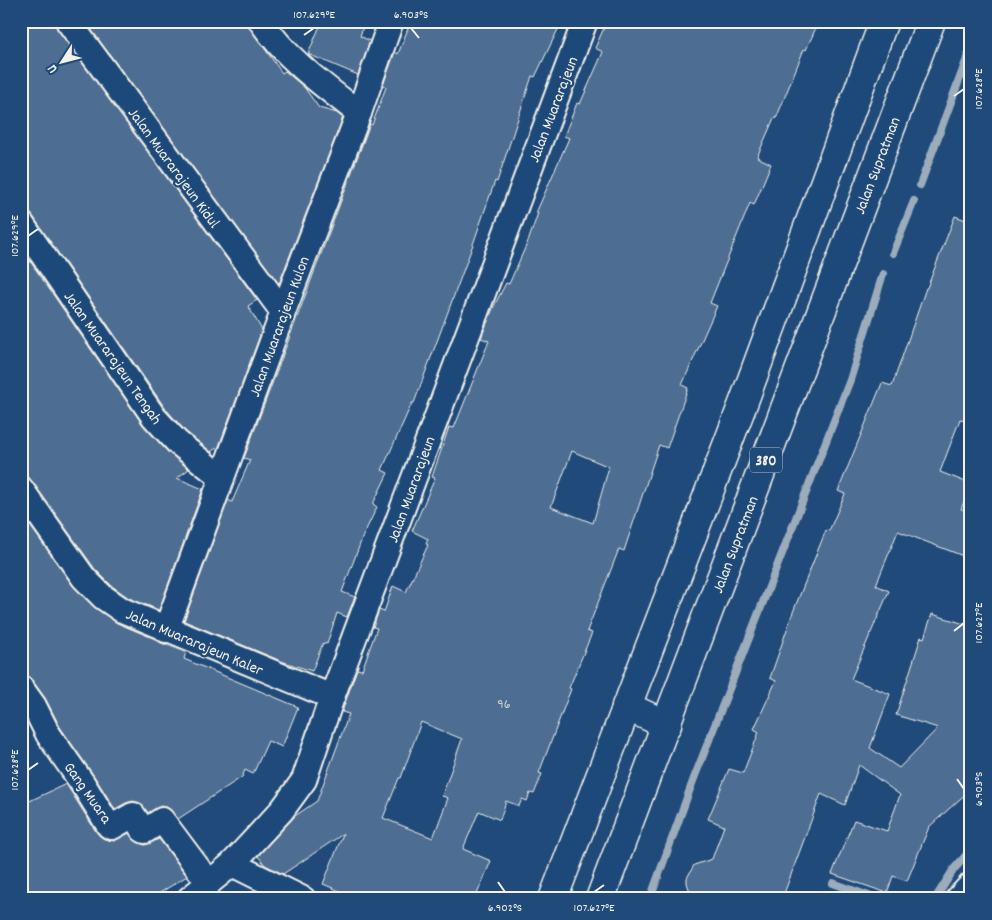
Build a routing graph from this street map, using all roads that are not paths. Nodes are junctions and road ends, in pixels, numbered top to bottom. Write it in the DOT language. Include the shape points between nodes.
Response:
graph roads {
  1 [pos="68,21"];
  2 [pos="261,21"];
  3 [pos="391,21"];
  4 [pos="585,21"];
  5 [pos="884,21"];
  6 [pos="932,21"];
  7 [pos="360,113"];
  8 [pos="21,223"];
  9 [pos="283,312"];
  10 [pos="222,478"];
  11 [pos="21,489"];
  12 [pos="166,630"];
  13 [pos="21,688"];
  14 [pos="332,697"];
  15 [pos="626,706"];
  16 [pos="667,725"];
  17 [pos="232,864"];
  18 [pos="209,883"];
  19 [pos="971,885"];
  20 [pos="189,899"];
  21 [pos="303,899"];
  22 [pos="553,899"];
  23 [pos="600,899"];
  24 [pos="958,899"];
  1 -- 9 [label="street, Jalan Muararajeun Kidul"];
  2 -- 7 [label="street" via="306,73"];
  3 -- 7 [label="street, Jalan Muararajeun Kulon"];
  4 -- 14 [label="street, Jalan Muararajeun"];
  5 -- 15 [label="main road, 380" via="744,401"];
  6 -- 16 [label="main road, Jalan Supratman / 380"];
  7 -- 9 [label="street, Jalan Muararajeun Kulon"];
  8 -- 10 [label="street, Jalan Muararajeun Tengah" via="154,417 177,442"];
  9 -- 10 [label="street, Jalan Muararajeun Kulon"];
  10 -- 12 [label="street, Jalan Muararajeun Kulon"];
  11 -- 12 [label="street, Jalan Muararajeun Kaler" via="84,578 103,597 122,610"];
  12 -- 14 [label="street, Jalan Muararajeun Kaler"];
  13 -- 18 [label="street, Gang Muara" via="109,826 133,815 145,831 162,820"];
  14 -- 17 [label="street, Jalan Muararajeun" via="304,780 282,810"];
  15 -- 16 [label="main road"];
  15 -- 22 [label="main road, 380"];
  16 -- 23 [label="main road, Jalan Supratman / 380"];
  17 -- 18 [label="street, Jalan Muararajeun"];
  17 -- 21 [label="street"];
  18 -- 20 [label="street, Jalan Muararajeun"];
  19 -- 24 [label="street"];
}
